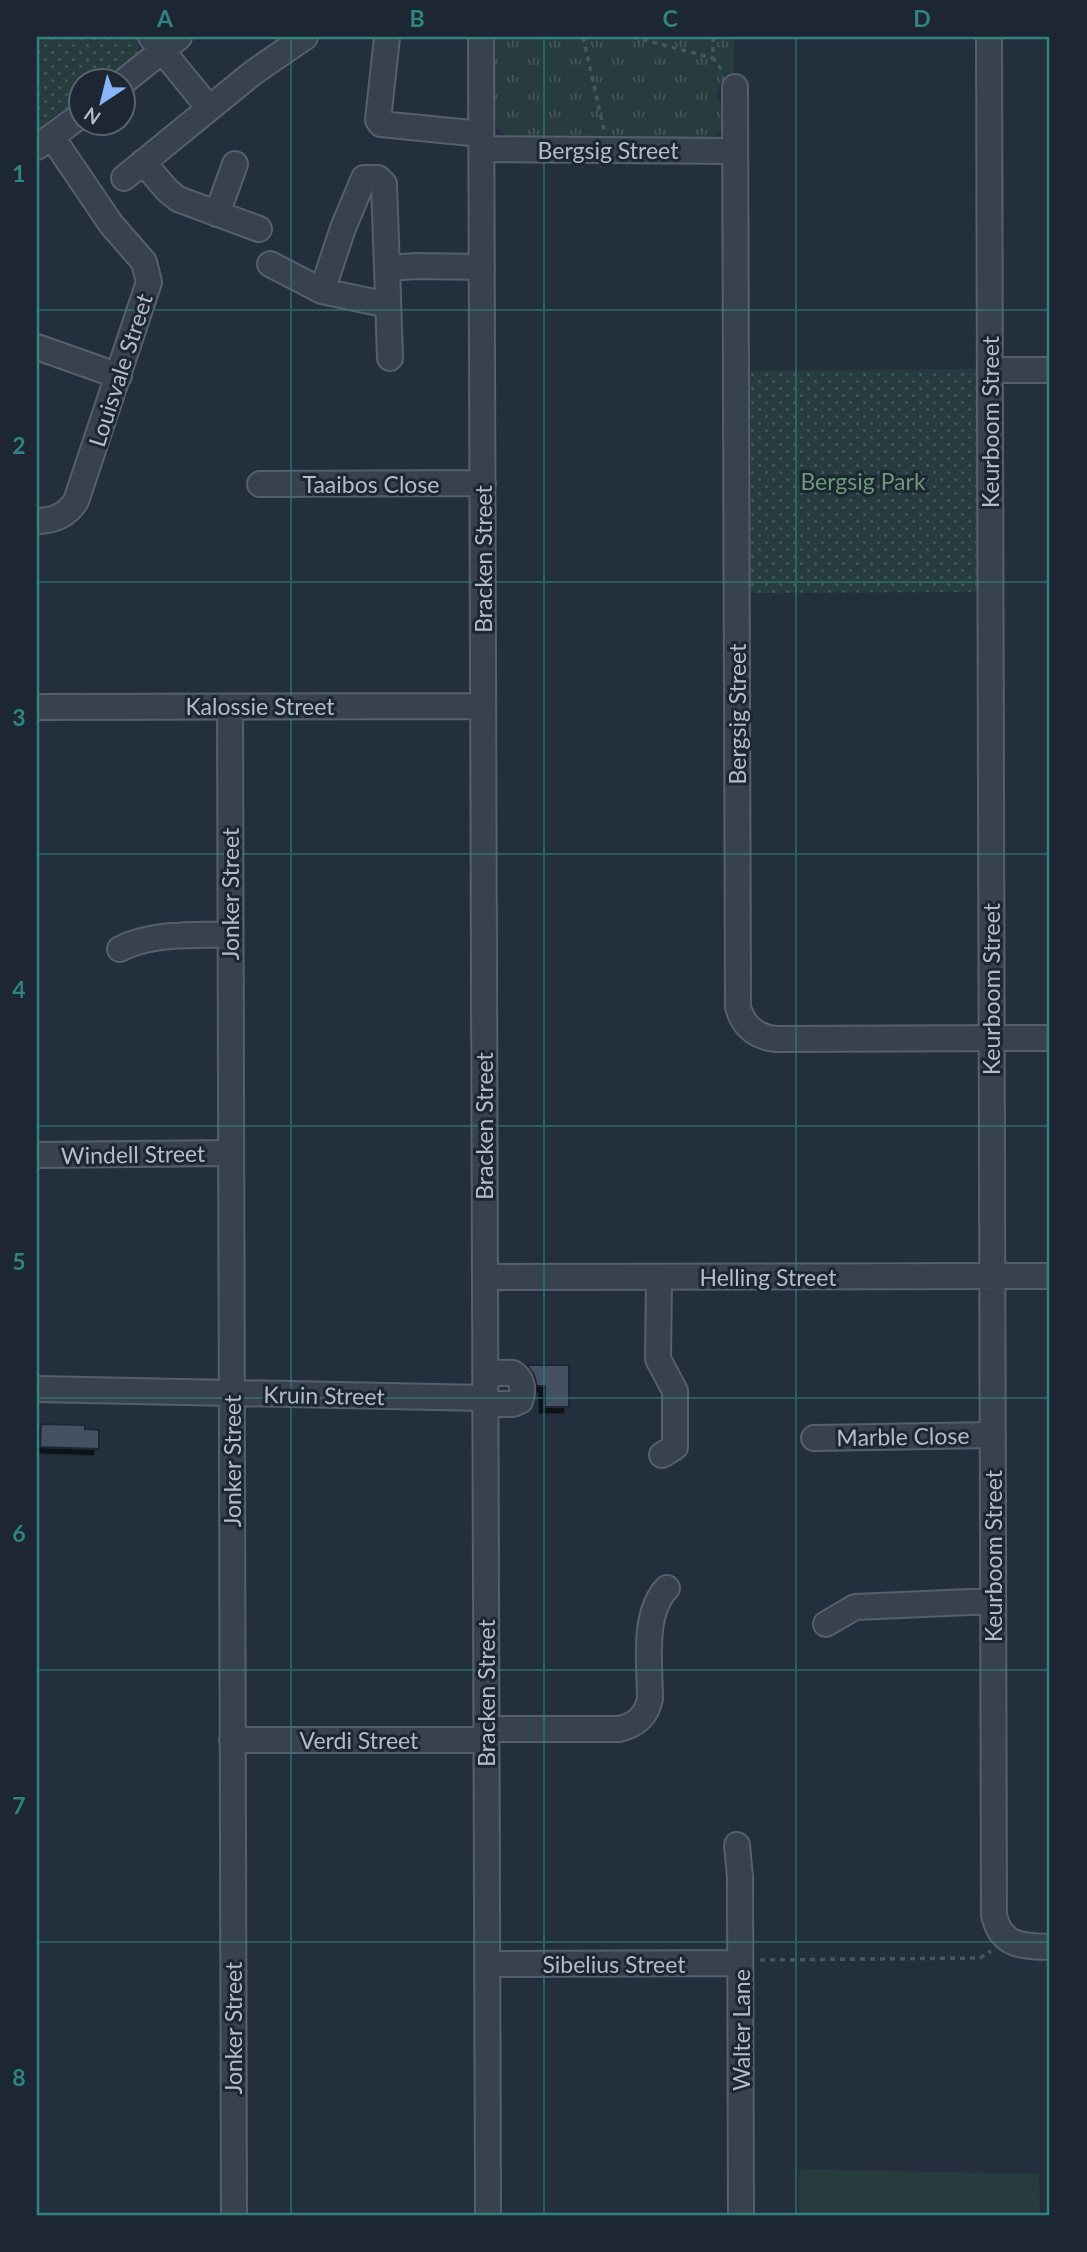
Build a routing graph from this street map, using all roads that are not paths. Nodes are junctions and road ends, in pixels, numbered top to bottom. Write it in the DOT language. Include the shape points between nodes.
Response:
graph roads {
  1 [pos="306,37"];
  2 [pos="387,37"];
  3 [pos="481,37"];
  4 [pos="989,37"];
  5 [pos="164,41"];
  6 [pos="136,69"];
  7 [pos="735,87"];
  8 [pos="209,108"];
  9 [pos="66,126"];
  10 [pos="482,141"];
  11 [pos="45,142"];
  12 [pos="735,151"];
  13 [pos="143,162"];
  14 [pos="235,164"];
  15 [pos="124,178"];
  16 [pos="217,214"];
  17 [pos="259,229"];
  18 [pos="270,264"];
  19 [pos="482,267"];
  20 [pos="387,268"];
  21 [pos="322,291"];
  22 [pos="388,305"];
  23 [pos="37,347"];
  24 [pos="390,358"];
  25 [pos="990,370"];
  26 [pos="1050,370"];
  27 [pos="119,376"];
  28 [pos="483,483"];
  29 [pos="260,484"];
  30 [pos="37,521"];
  31 [pos="483,706"];
  32 [pos="37,707"];
  33 [pos="230,707"];
  34 [pos="230,934"];
  35 [pos="120,949"];
  36 [pos="992,1038"];
  37 [pos="1050,1038"];
  38 [pos="230,1153"];
  39 [pos="37,1155"];
  40 [pos="992,1276"];
  41 [pos="1050,1276"];
  42 [pos="485,1278"];
  43 [pos="659,1278"];
  44 [pos="485,1372"];
  45 [pos="37,1389"];
  46 [pos="233,1393"];
  47 [pos="485,1401"];
  48 [pos="993,1435"];
  49 [pos="814,1438"];
  50 [pos="662,1455"];
  51 [pos="667,1588"];
  52 [pos="993,1601"];
  53 [pos="826,1624"];
  54 [pos="486,1735"];
  55 [pos="232,1740"];
  56 [pos="737,1845"];
  57 [pos="1050,1947"];
  58 [pos="740,1963"];
  59 [pos="487,1964"];
  60 [pos="234,2215"];
  61 [pos="488,2215"];
  62 [pos="741,2215"];
  1 -- 8 [label="street"];
  2 -- 10 [label="street, Bergsig Street" via="381,124"];
  3 -- 10 [label="street, Bracken Street"];
  4 -- 25 [label="street, Keurboom Street"];
  5 -- 6 [label="street"];
  5 -- 8 [label="street"];
  7 -- 12 [label="street, Bergsig Street"];
  8 -- 13 [label="street"];
  9 -- 11 [label="street"];
  10 -- 12 [label="street, Bergsig Street" via="608,150"];
  10 -- 19 [label="street, Bracken Street"];
  11 -- 27 [label="street, Louisvale Street" via="148,270 147,289"];
  12 -- 36 [label="street, Bergsig Street" via="738,1007 747,1026 768,1038"];
  13 -- 15 [label="street"];
  13 -- 16 [label="street" via="178,199"];
  14 -- 16 [label="street"];
  16 -- 17 [label="street"];
  18 -- 21 [label="street"];
  19 -- 20 [label="street"];
  19 -- 28 [label="street, Bracken Street"];
  20 -- 21 [label="street" via="384,184 368,177 361,182 342,228"];
  20 -- 22 [label="street"];
  21 -- 22 [label="street"];
  22 -- 24 [label="street"];
  23 -- 27 [label="street"];
  25 -- 26 [label="street"];
  25 -- 36 [label="street, Keurboom Street"];
  27 -- 30 [label="street, Louisvale Street" via="76,501 59,517"];
  28 -- 29 [label="street, Taaibos Close"];
  28 -- 31 [label="street, Bracken Street"];
  31 -- 33 [label="street, Kalossie Street"];
  31 -- 42 [label="street, Bracken Street"];
  32 -- 33 [label="street, Kalossie Street"];
  33 -- 34 [label="street, Jonker Street"];
  34 -- 35 [label="street" via="151,938"];
  34 -- 38 [label="street, Jonker Street"];
  36 -- 37 [label="street, Bergsig Street"];
  36 -- 40 [label="street, Keurboom Street"];
  38 -- 39 [label="street, Windell Street"];
  38 -- 46 [label="street, Jonker Street"];
  40 -- 41 [label="street, Helling Street"];
  40 -- 43 [label="street, Helling Street"];
  40 -- 48 [label="street, Keurboom Street"];
  42 -- 43 [label="street, Helling Street"];
  42 -- 44 [label="street, Bracken Street"];
  43 -- 50 [label="street" via="658,1359 676,1391 675,1447"];
  44 -- 47 [label="street, Bracken Street"];
  44 -- 47 [label="street, Kruin Street" via="513,1373 522,1382 520,1401"];
  45 -- 46 [label="street, Kruin Street"];
  46 -- 47 [label="street, Kruin Street"];
  46 -- 55 [label="street, Jonker Street"];
  47 -- 54 [label="street, Bracken Street"];
  48 -- 49 [label="street, Marble Close"];
  48 -- 52 [label="street, Keurboom Street"];
  51 -- 54 [label="street, Verdi Street" via="652,1612 650,1699 636,1723 619,1729"];
  52 -- 53 [label="street" via="855,1607"];
  52 -- 57 [label="street, Keurboom Street" via="994,1915 1005,1937 1025,1946"];
  54 -- 55 [label="street, Verdi Street"];
  54 -- 59 [label="street, Bracken Street"];
  55 -- 60 [label="street, Jonker Street"];
  56 -- 58 [label="street, Walter Lane"];
  58 -- 59 [label="street, Sibelius Street"];
  58 -- 62 [label="street, Walter Lane"];
  59 -- 61 [label="street, Bracken Street"];
}
